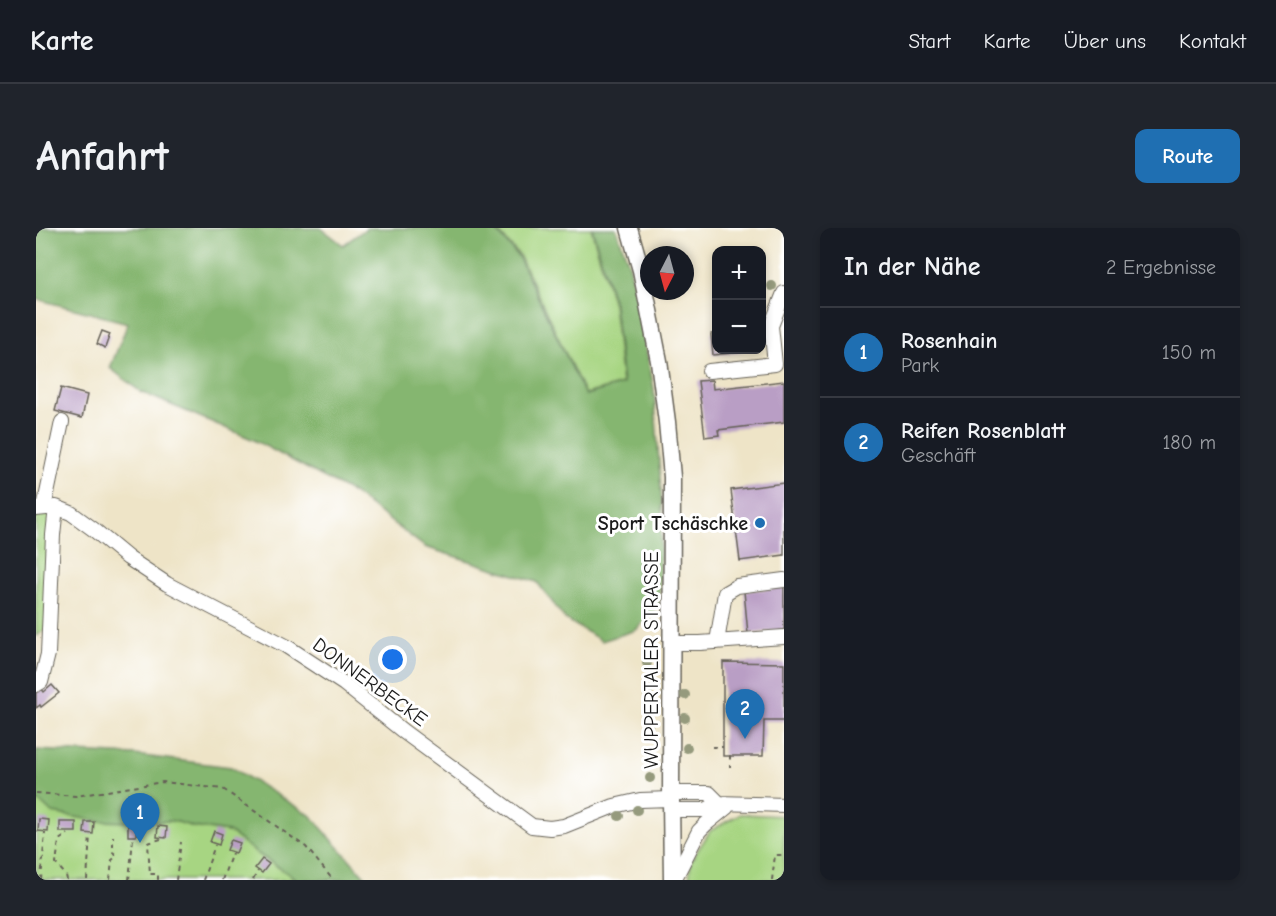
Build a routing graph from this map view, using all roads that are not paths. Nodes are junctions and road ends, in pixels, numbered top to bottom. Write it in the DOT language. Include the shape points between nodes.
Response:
graph roads {
  1 [pos="629,228"];
  2 [pos="784,293"];
  3 [pos="778,326"];
  4 [pos="709,371"];
  5 [pos="62,422"];
  6 [pos="45,508"];
  7 [pos="784,580"];
  8 [pos="784,637"];
  9 [pos="717,642"];
  10 [pos="672,643"];
  11 [pos="36,685"];
  12 [pos="671,801"];
  13 [pos="725,803"];
  14 [pos="784,805"];
  15 [pos="673,880"];
  1 -- 10 [label="main road, WUPPERTALER STRASSE" via="653,327 667,422 672,477"];
  2 -- 3 [label="street"];
  3 -- 4 [label="street" via="775,364"];
  5 -- 6 [label="street"];
  6 -- 11 [label="street" via="53,535 48,654 41,682"];
  6 -- 12 [label="street, DONNERBECKE" via="71,513 167,584 286,646 344,684 532,826 564,826 640,800"];
  7 -- 9 [label="street" via="737,586 725,593"];
  8 -- 9 [label="street"];
  9 -- 10 [label="street"];
  10 -- 12 [label="main road, WUPPERTALER STRASSE"];
  12 -- 13 [label="street, DONNERBECKE" via="706,810"];
  12 -- 15 [label="main road, WUPPERTALER STRASSE"];
  13 -- 14 [label="street, DONNERBECKE"];
  13 -- 15 [label="street" via="699,831"];
}
